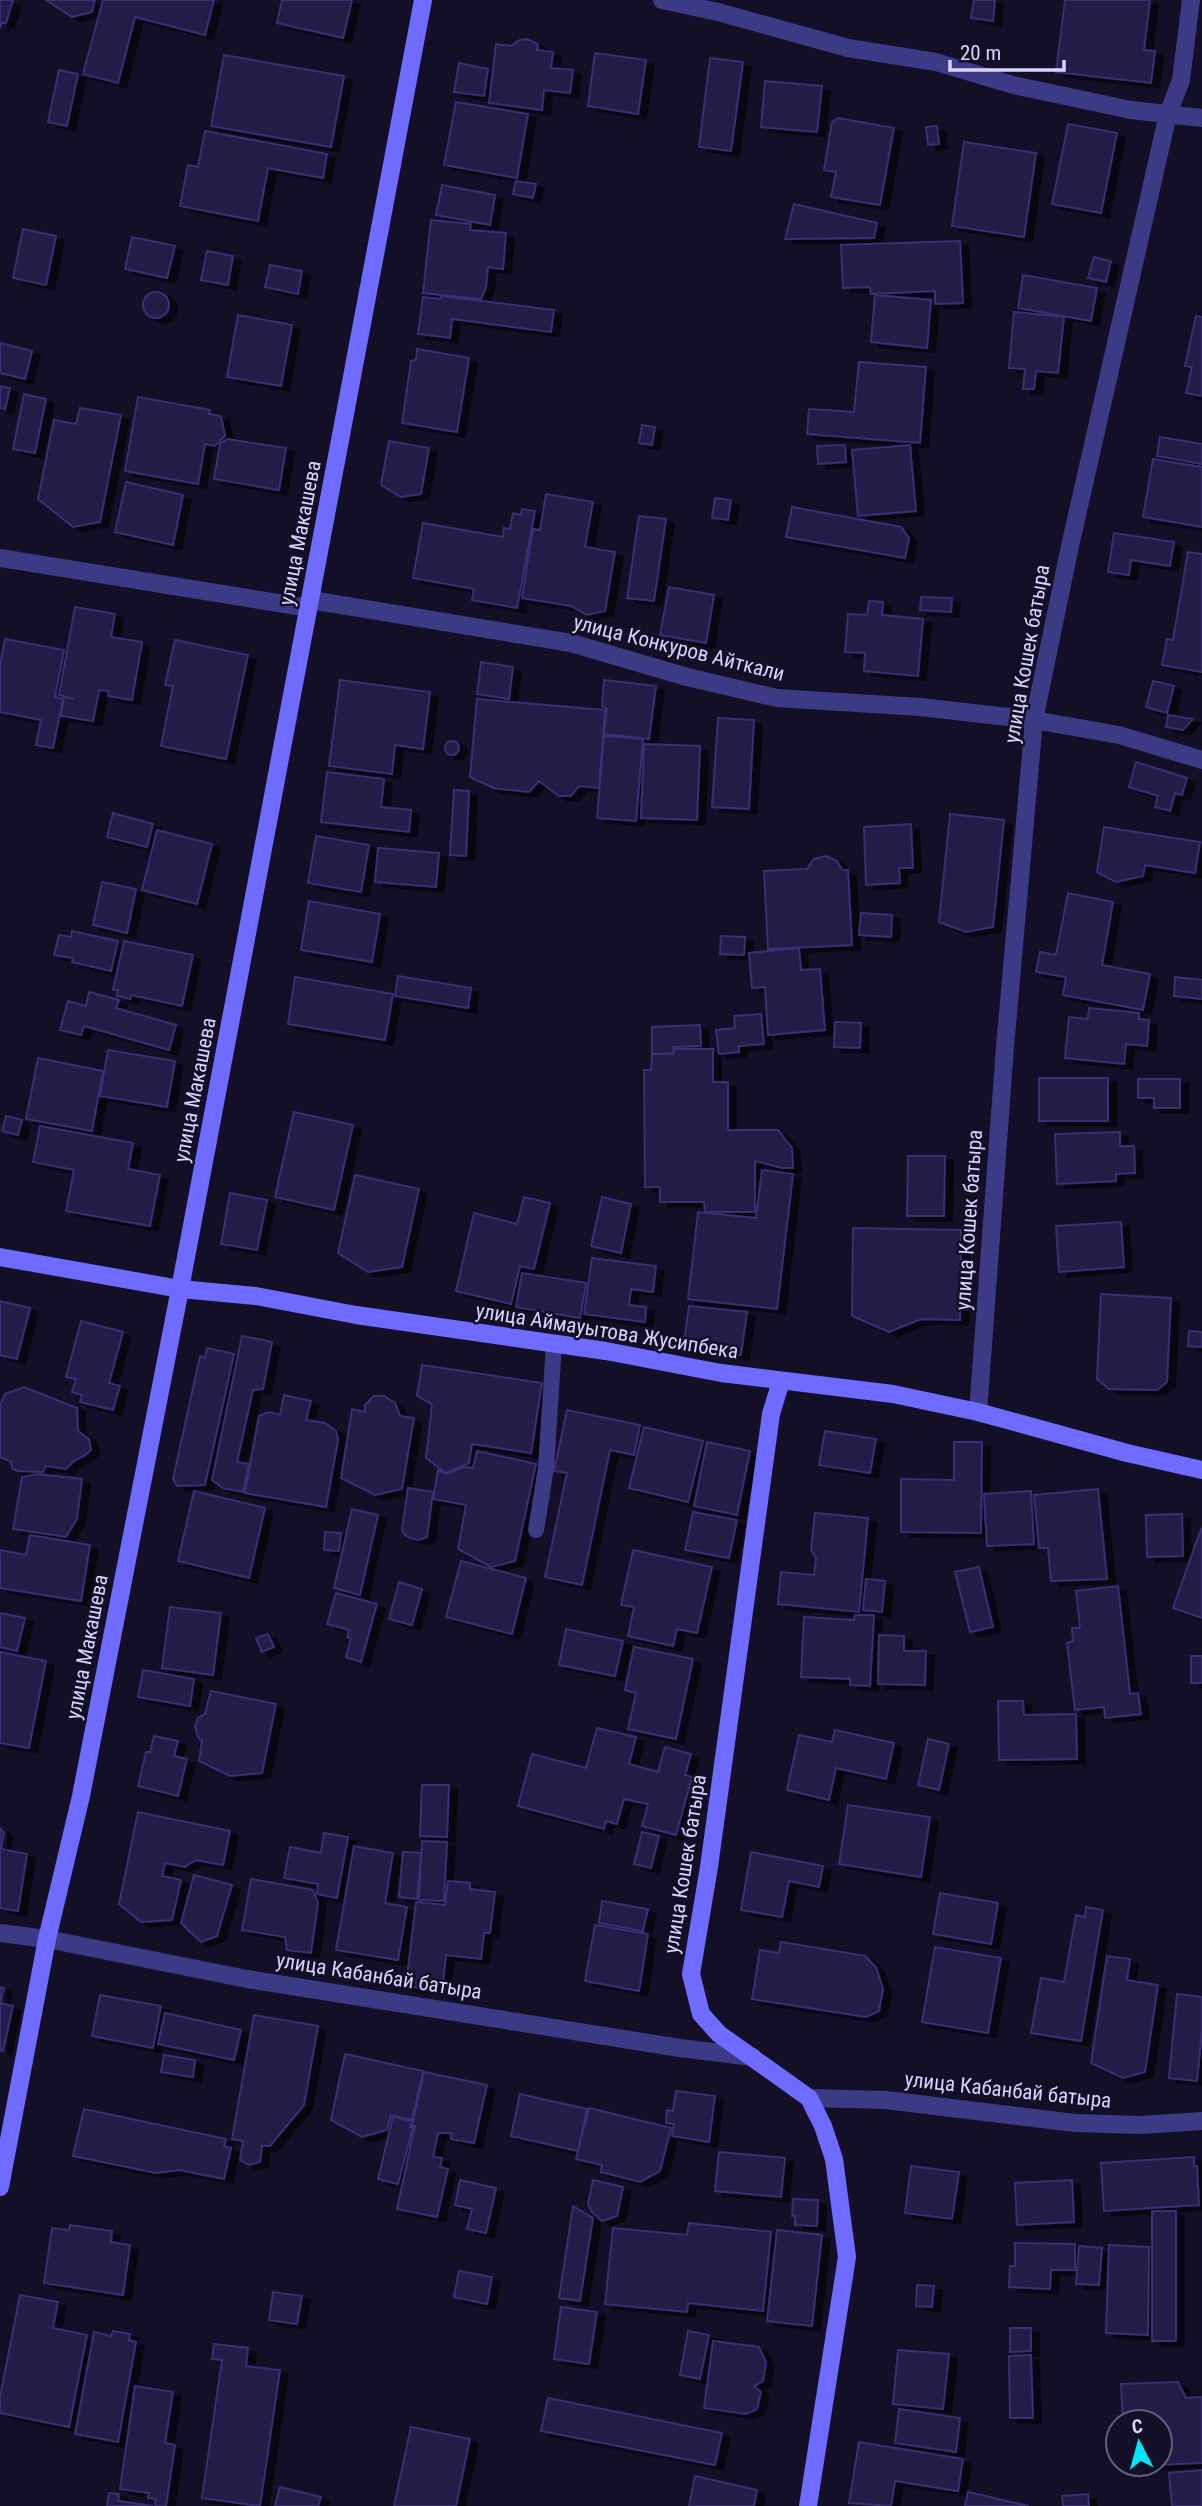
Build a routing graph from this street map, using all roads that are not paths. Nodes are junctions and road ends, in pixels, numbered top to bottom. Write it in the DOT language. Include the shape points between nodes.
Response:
graph roads {
  1 [pos="423,0"];
  2 [pos="662,0"];
  3 [pos="1191,0"];
  4 [pos="1168,114"];
  5 [pos="1202,118"];
  6 [pos="0,558"];
  7 [pos="310,604"];
  8 [pos="1034,720"];
  9 [pos="1202,760"];
  10 [pos="0,1257"];
  11 [pos="180,1289"];
  12 [pos="554,1344"];
  13 [pos="781,1381"];
  14 [pos="978,1412"];
  15 [pos="1202,1470"];
  16 [pos="536,1530"];
  17 [pos="0,1933"];
  18 [pos="47,1939"];
  19 [pos="753,2057"];
  20 [pos="809,2098"];
  21 [pos="1202,2121"];
  22 [pos="0,2187"];
  23 [pos="808,2506"];
  1 -- 7 [label="street, улица Макашева"];
  2 -- 4 [label="street" via="848,48 936,62 1013,85"];
  3 -- 4 [label="street, улица Кошек батыра" via="1181,80"];
  4 -- 5 [label="street"];
  4 -- 8 [label="street, улица Кошек батыра"];
  6 -- 7 [label="street, улица Конкуров Айткали"];
  7 -- 8 [label="street, улица Конкуров Айткали" via="570,643 777,698"];
  7 -- 11 [label="street, улица Макашева"];
  8 -- 9 [label="street, улица Конкуров Айткали" via="1119,735"];
  8 -- 14 [label="street, улица Кошек батыра"];
  10 -- 11 [label="street, улица Аймауытова Жусипбека"];
  11 -- 12 [label="street, улица Аймауытова Жусипбека" via="256,1296"];
  11 -- 18 [label="street, улица Макашева" via="81,1796"];
  12 -- 13 [label="street, улица Аймауытова Жусипбека"];
  12 -- 16 [label="lane" via="546,1468"];
  13 -- 14 [label="street, улица Аймауытова Жусипбека" via="893,1394"];
  13 -- 19 [label="street, улица Кошек батыра" via="771,1414 691,1974 701,2014 719,2034"];
  14 -- 15 [label="street, улица Аймауытова Жусипбека"];
  17 -- 18 [label="street, улица Кабанбай батыра"];
  18 -- 19 [label="street, улица Кабанбай батыра" via="247,1979"];
  18 -- 22 [label="street, улица Макашева"];
  19 -- 20 [label="street, улица Кошек батыра"];
  20 -- 21 [label="street, улица Кабанбай батыра" via="886,2099 1075,2123"];
  20 -- 23 [label="street, улица Кошек батыра" via="834,2159 847,2257"];
}
